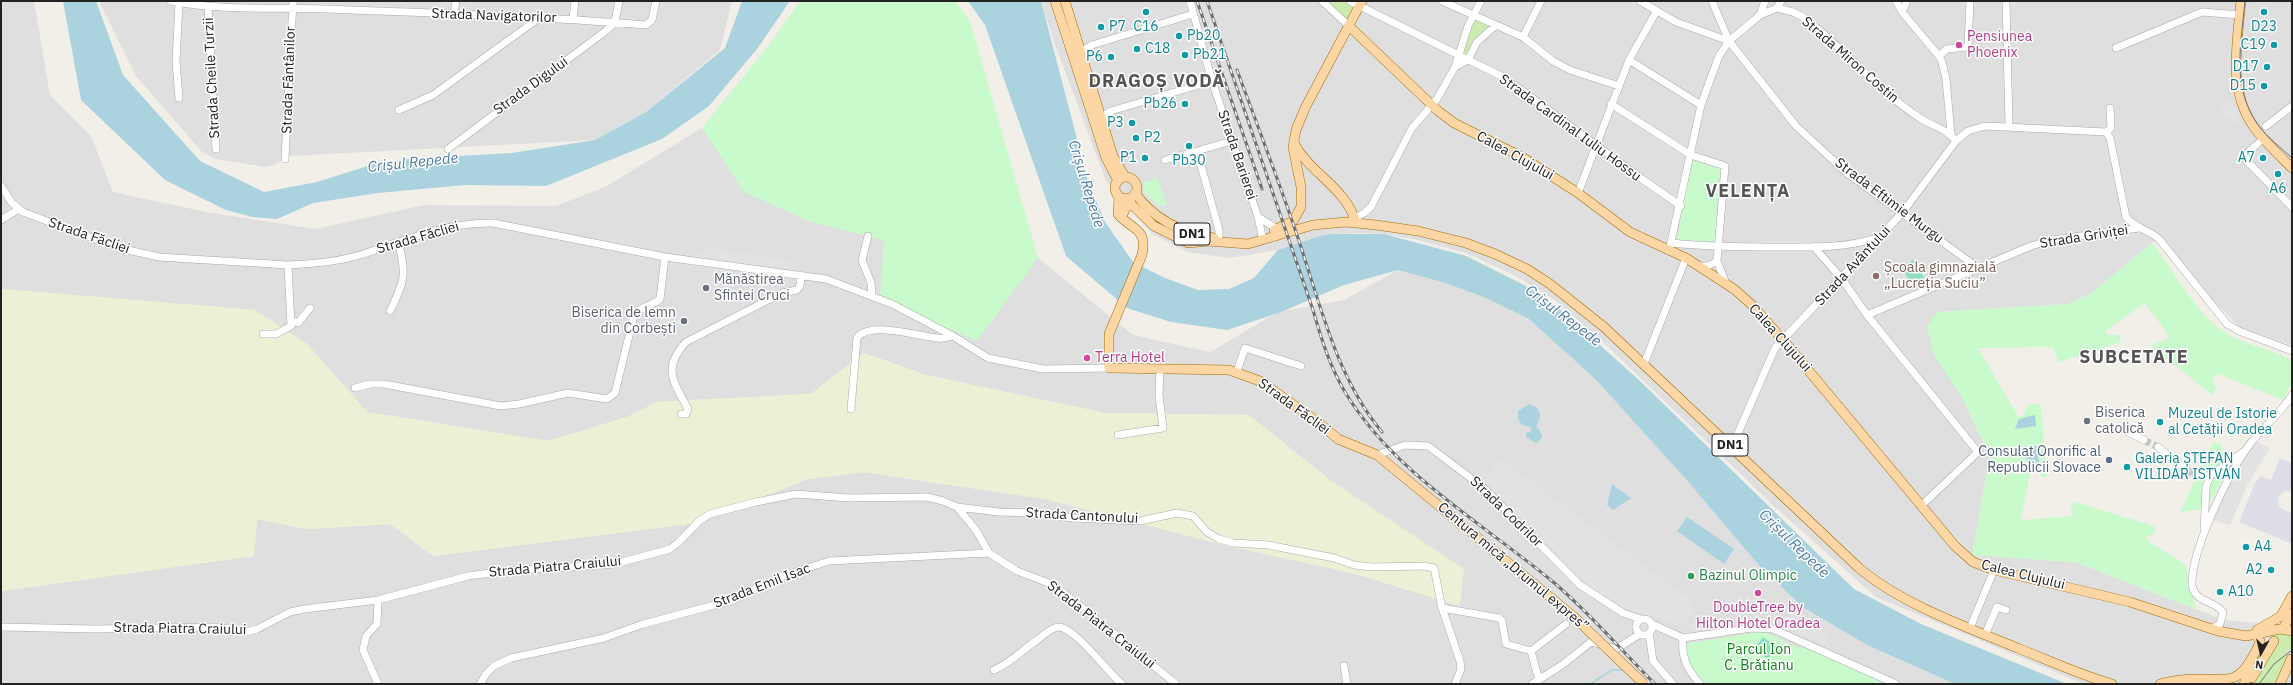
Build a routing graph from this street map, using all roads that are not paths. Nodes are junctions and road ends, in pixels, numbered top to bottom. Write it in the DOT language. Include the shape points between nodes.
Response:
graph roads {
  1 [pos="171,1"];
  2 [pos="456,1"];
  3 [pos="575,1"];
  4 [pos="620,1"];
  5 [pos="656,1"];
  6 [pos="1055,1"];
  7 [pos="1065,1"];
  8 [pos="1190,1"];
  9 [pos="1322,1"];
  10 [pos="1350,1"];
  11 [pos="1442,1"];
  12 [pos="1481,1"];
  13 [pos="1541,1"];
  14 [pos="1640,1"];
  15 [pos="1712,1"];
  16 [pos="1765,1"];
  17 [pos="1781,1"];
  18 [pos="1896,1"];
  19 [pos="1907,1"];
  20 [pos="1970,1"];
  21 [pos="2006,1"];
  22 [pos="2241,1"];
  23 [pos="179,2"];
  24 [pos="1361,3"];
  25 [pos="231,4"];
  26 [pos="292,4"];
  27 [pos="1330,4"];
  28 [pos="208,7"];
  29 [pos="1778,8"];
  30 [pos="1656,12"];
  31 [pos="1902,12"];
  32 [pos="454,14"];
  33 [pos="1193,14"];
  34 [pos="1760,15"];
  35 [pos="2240,15"];
  36 [pos="1473,16"];
  37 [pos="539,18"];
  38 [pos="573,19"];
  39 [pos="615,22"];
  40 [pos="1495,26"];
  41 [pos="1350,27"];
  42 [pos="1523,37"];
  43 [pos="1729,41"];
  44 [pos="1078,43"];
  45 [pos="1092,45"];
  46 [pos="2116,48"];
  47 [pos="1082,55"];
  48 [pos="1457,55"];
  49 [pos="1939,56"];
  50 [pos="1468,60"];
  51 [pos="1630,60"];
  52 [pos="1455,67"];
  53 [pos="1212,81"];
  54 [pos="1619,86"];
  55 [pos="179,98"];
  56 [pos="1611,104"];
  57 [pos="1432,105"];
  58 [pos="1701,105"];
  59 [pos="2292,106"];
  60 [pos="1098,107"];
  61 [pos="2110,108"];
  62 [pos="399,110"];
  63 [pos="1110,111"];
  64 [pos="1104,124"];
  65 [pos="2009,126"];
  66 [pos="2266,126"];
  67 [pos="2106,132"];
  68 [pos="1951,134"];
  69 [pos="1962,135"];
  70 [pos="2263,139"];
  71 [pos="1232,141"];
  72 [pos="1956,141"];
  73 [pos="1294,142"];
  74 [pos="1597,146"];
  75 [pos="216,149"];
  76 [pos="448,149"];
  77 [pos="1196,151"];
  78 [pos="1691,155"];
  79 [pos="285,159"];
  80 [pos="1165,160"];
  81 [pos="2292,168"];
  82 [pos="1121,179"];
  83 [pos="1,186"];
  84 [pos="1578,193"];
  85 [pos="1128,198"];
  86 [pos="1680,206"];
  87 [pos="2292,206"];
  88 [pos="19,209"];
  89 [pos="1902,212"];
  90 [pos="1258,216"];
  91 [pos="1124,218"];
  92 [pos="1,220"];
  93 [pos="1355,221"];
  94 [pos="2140,228"];
  95 [pos="1277,229"];
  96 [pos="868,236"];
  97 [pos="1262,236"];
  98 [pos="1877,238"];
  99 [pos="1219,239"];
  100 [pos="398,241"];
  101 [pos="1671,247"];
  102 [pos="1719,247"];
  103 [pos="1814,247"];
  104 [pos="664,257"];
  105 [pos="1686,258"];
  106 [pos="1717,261"];
  107 [pos="288,265"];
  108 [pos="1698,266"];
  109 [pos="1977,267"];
  110 [pos="801,275"];
  111 [pos="1842,279"];
  112 [pos="1725,281"];
  113 [pos="872,295"];
  114 [pos="310,308"];
  115 [pos="390,311"];
  116 [pos="1867,315"];
  117 [pos="292,321"];
  118 [pos="263,334"];
  119 [pos="953,336"];
  120 [pos="1783,340"];
  121 [pos="2291,351"];
  122 [pos="1644,364"];
  123 [pos="1301,366"];
  124 [pos="1109,368"];
  125 [pos="1160,370"];
  126 [pos="1237,371"];
  127 [pos="355,388"];
  128 [pos="2292,395"];
  129 [pos="851,409"];
  130 [pos="681,414"];
  131 [pos="2126,431"];
  132 [pos="1118,435"];
  133 [pos="2144,440"];
  134 [pos="2158,446"];
  135 [pos="1732,447"];
  136 [pos="2245,451"];
  137 [pos="1377,455"];
  138 [pos="2186,470"];
  139 [pos="2196,475"];
  140 [pos="2210,476"];
  141 [pos="1922,505"];
  142 [pos="957,507"];
  143 [pos="2204,533"];
  144 [pos="989,553"];
  145 [pos="1994,570"];
  146 [pos="2292,596"];
  147 [pos="378,600"];
  148 [pos="1442,608"];
  149 [pos="2006,610"];
  150 [pos="1623,613"];
  151 [pos="2292,614"];
  152 [pos="1641,619"];
  153 [pos="2221,623"];
  154 [pos="1566,624"];
  155 [pos="1652,624"];
  156 [pos="1,627"];
  157 [pos="1970,628"];
  158 [pos="2289,628"];
  159 [pos="2209,629"];
  160 [pos="2275,630"];
  161 [pos="1642,632"];
  162 [pos="2227,633"];
  163 [pos="1672,634"];
  164 [pos="1985,634"];
  165 [pos="2240,635"];
  166 [pos="2256,635"];
  167 [pos="1683,638"];
  168 [pos="2274,641"];
  169 [pos="1531,651"];
  170 [pos="2291,659"];
  171 [pos="1344,666"];
  172 [pos="994,670"];
  173 [pos="1539,680"];
  174 [pos="2237,681"];
  175 [pos="378,684"];
  176 [pos="480,684"];
  177 [pos="1122,684"];
  178 [pos="1176,684"];
  179 [pos="1347,684"];
  180 [pos="1455,684"];
  181 [pos="1532,684"];
  182 [pos="1644,684"];
  183 [pos="1673,684"];
  184 [pos="1700,684"];
  185 [pos="1896,684"];
  186 [pos="2112,684"];
  187 [pos="2160,684"];
  188 [pos="2244,684"];
  189 [pos="2250,684"];
  190 [pos="2280,684"];
  1 -- 23 [label="street, Strada Navigatorilor"];
  2 -- 32 [label="street"];
  3 -- 38 [label="street"];
  4 -- 39 [label="street"];
  5 -- 39 [label="street, Strada Navigatorilor" via="650,23 646,25"];
  6 -- 82 [label="main road, DN1" via="1106,158"];
  7 -- 44 [label="main road, DN1"];
  8 -- 33 [label="street, Strada Barierei"];
  9 -- 27 [label="street, Calea Clujului"];
  10 -- 24 [label="street, Strada Cardinal Iuliu Hossu"];
  11 -- 36 [label="street"];
  12 -- 36 [label="street"];
  13 -- 42 [label="street"];
  14 -- 30 [label="street"];
  15 -- 43 [label="street, Strada Eftimie Murgu"];
  16 -- 34 [label="street"];
  17 -- 29 [label="street"];
  18 -- 31 [label="street"];
  19 -- 31 [label="street"];
  20 -- 49 [label="street" via="1968,47 1947,49"];
  21 -- 65 [label="street"];
  22 -- 35 [label="main road"];
  23 -- 28 [label="street, Strada Navigatorilor"];
  23 -- 55 [label="street" via="176,62"];
  24 -- 41 [label="main road"];
  24 -- 48 [label="street, Strada Cardinal Iuliu Hossu"];
  25 -- 26 [label="street, Strada Navigatorilor"];
  25 -- 28 [label="street, Strada Navigatorilor"];
  26 -- 32 [label="street, Strada Navigatorilor"];
  26 -- 79 [label="street, Strada Fântânilor"];
  27 -- 41 [label="street, Calea Clujului"];
  28 -- 75 [label="street, Strada Cheile Turzii"];
  29 -- 34 [label="street"];
  29 -- 68 [label="street, Strada Miron Costin" via="1803,17 1891,98 1920,119"];
  30 -- 43 [label="street"];
  30 -- 51 [label="street"];
  31 -- 49 [label="street"];
  32 -- 37 [label="street, Strada Navigatorilor"];
  33 -- 45 [label="street"];
  33 -- 53 [label="street, Strada Barierei"];
  34 -- 43 [label="street"];
  35 -- 46 [label="street" via="2202,12"];
  35 -- 70 [label="main road" via="2237,86 2245,111"];
  36 -- 40 [label="street"];
  36 -- 48 [label="street"];
  37 -- 38 [label="street, Strada Navigatorilor"];
  37 -- 62 [label="street" via="433,95"];
  38 -- 39 [label="street, Strada Navigatorilor"];
  39 -- 76 [label="street, Strada Digului"];
  40 -- 42 [label="street"];
  40 -- 50 [label="street" via="1478,42"];
  41 -- 57 [label="main road, Calea Clujului"];
  41 -- 73 [label="main road, DN1" via="1305,108"];
  42 -- 54 [label="street" via="1553,61 1570,70"];
  43 -- 58 [label="street" via="1719,56"];
  43 -- 89 [label="street, Strada Eftimie Murgu" via="1796,126 1848,174"];
  44 -- 45 [label="street"];
  44 -- 47 [label="main road, DN1"];
  45 -- 47 [label="street" via="1085,49"];
  47 -- 60 [label="main road, DN1"];
  48 -- 50 [label="street, Strada Cardinal Iuliu Hossu"];
  48 -- 52 [label="street"];
  49 -- 68 [label="street" via="1945,70"];
  50 -- 52 [label="street"];
  50 -- 74 [label="street, Strada Cardinal Iuliu Hossu" via="1505,78"];
  51 -- 54 [label="street"];
  51 -- 58 [label="street"];
  52 -- 57 [label="street"];
  53 -- 63 [label="street"];
  53 -- 71 [label="street, Strada Barierei"];
  54 -- 56 [label="street"];
  56 -- 74 [label="street"];
  56 -- 78 [label="street"];
  57 -- 84 [label="main road, Calea Clujului" via="1454,123 1522,157"];
  57 -- 93 [label="street" via="1412,128 1371,207"];
  58 -- 78 [label="street"];
  59 -- 66 [label="street"];
  60 -- 63 [label="street"];
  60 -- 64 [label="main road, DN1"];
  61 -- 67 [label="street" via="2112,128"];
  63 -- 64 [label="street" via="1105,115"];
  64 -- 82 [label="main road, DN1"];
  65 -- 67 [label="street, Strada Avântului"];
  65 -- 69 [label="street, Strada Avântului" via="1978,127"];
  67 -- 94 [label="street" via="2110,138 2124,212 2129,220"];
  68 -- 69 [label="street, Strada Miron Costin"];
  68 -- 72 [label="street, Strada Miron Costin"];
  69 -- 72 [label="street, Strada Avântului"];
  70 -- 81 [label="main road"];
  70 -- 87 [label="street" via="2246,154 2246,162"];
  71 -- 77 [label="street"];
  71 -- 90 [label="street, Strada Barierei"];
  72 -- 89 [label="street, Strada Avântului"];
  73 -- 93 [label="main road" via="1300,154 1340,193"];
  73 -- 95 [label="main road, DN1" via="1302,207 1293,221"];
  74 -- 84 [label="street"];
  74 -- 86 [label="street, Strada Cardinal Iuliu Hossu"];
  77 -- 80 [label="street"];
  77 -- 99 [label="street" via="1219,230"];
  78 -- 86 [label="street"];
  78 -- 102 [label="street" via="1725,166"];
  82 -- 85 [label="main road, DN1" via="1116,190"];
  82 -- 85 [label="main road, DN1" via="1132,178 1136,184"];
  83 -- 88 [label="street, Strada Făcliei"];
  84 -- 101 [label="main road, Calea Clujului" via="1630,232"];
  85 -- 91 [label="main road"];
  85 -- 91 [label="main road" via="1118,214"];
  85 -- 93 [label="main road, DN1" via="1154,226 1188,243 1248,244 1313,225"];
  85 -- 99 [label="main road, DN1" via="1143,204 1156,216 1178,229"];
  86 -- 101 [label="street"];
  88 -- 92 [label="street"];
  88 -- 107 [label="street, Strada Făcliei" via="119,248 140,253 185,260"];
  89 -- 98 [label="street, Strada Avântului"];
  89 -- 109 [label="street, Strada Eftimie Murgu"];
  90 -- 95 [label="street, Strada Barierei"];
  90 -- 97 [label="street, Strada Barierei"];
  91 -- 124 [label="main road" via="1143,237 1142,255 1109,334"];
  93 -- 122 [label="main road, DN1" via="1450,238 1521,266 1550,284 1604,327"];
  94 -- 109 [label="street, Strada Griviței" via="2052,240"];
  94 -- 121 [label="street, Strada Griviței" via="2151,232 2159,239 2230,327"];
  95 -- 97 [label="main road, DN1"];
  96 -- 113 [label="street" via="862,260 871,283"];
  97 -- 99 [label="main road, DN1" via="1234,240"];
  98 -- 103 [label="street" via="1858,243"];
  98 -- 111 [label="street, Strada Avântului"];
  100 -- 104 [label="street, Strada Făcliei" via="455,226 493,223"];
  100 -- 107 [label="street, Strada Făcliei" via="344,259"];
  100 -- 115 [label="street" via="404,264 404,280"];
  101 -- 102 [label="street"];
  101 -- 105 [label="main road, Calea Clujului"];
  102 -- 103 [label="street"];
  102 -- 106 [label="street"];
  103 -- 111 [label="street"];
  104 -- 110 [label="street, Strada Făcliei"];
  104 -- 127 [label="street" via="660,300 641,308 634,316 615,393 606,400 568,393 501,406 384,384"];
  105 -- 108 [label="main road, Calea Clujului"];
  105 -- 122 [label="street"];
  106 -- 108 [label="street" via="1708,266"];
  106 -- 112 [label="street"];
  107 -- 117 [label="street"];
  108 -- 112 [label="main road, Calea Clujului"];
  109 -- 116 [label="street, Strada Griviței"];
  110 -- 113 [label="street, Strada Făcliei" via="833,280"];
  110 -- 130 [label="street" via="797,290 782,293 686,342 678,351 671,370 688,409 686,414"];
  111 -- 116 [label="street"];
  111 -- 120 [label="street, Strada Avântului"];
  112 -- 120 [label="main road, Calea Clujului" via="1752,305"];
  113 -- 119 [label="street, Strada Făcliei"];
  114 -- 117 [label="street" via="298,323"];
  116 -- 141 [label="street" via="1978,452"];
  117 -- 118 [label="street" via="290,326 276,334"];
  119 -- 124 [label="street, Strada Făcliei" via="981,356 1006,363 1043,369"];
  119 -- 129 [label="street" via="940,339 886,330 859,334 856,338"];
  120 -- 135 [label="street, Strada Avântului" via="1775,348"];
  120 -- 141 [label="main road, Calea Clujului"];
  122 -- 135 [label="main road, DN1"];
  123 -- 126 [label="street" via="1245,348"];
  124 -- 125 [label="main road, Strada Făcliei"];
  125 -- 126 [label="main road, Strada Făcliei"];
  125 -- 132 [label="street" via="1159,395 1164,428"];
  126 -- 137 [label="main road, Strada Făcliei" via="1260,381 1338,439"];
  128 -- 136 [label="street"];
  131 -- 133 [label="street"];
  134 -- 138 [label="street"];
  135 -- 157 [label="main road, DN1" via="1865,572 1896,593"];
  136 -- 140 [label="street"];
  136 -- 143 [label="street"];
  137 -- 150 [label="street, Strada Codrilor" via="1405,445 1428,446 1484,488 1580,585"];
  137 -- 182 [label="main road, Centura mică „Drumul expres”, bridge" via="1573,616"];
  139 -- 140 [label="street"];
  140 -- 143 [label="street" via="2206,494"];
  141 -- 145 [label="main road, Calea Clujului" via="1964,555 1973,562"];
  142 -- 144 [label="street, Strada Piatra Craiului" via="976,530"];
  142 -- 147 [label="street, Strada Piatra Craiului" via="927,497 849,498 796,494 710,514 699,520 670,549 615,564 468,576"];
  142 -- 148 [label="street, Strada Cantonului" via="1073,518 1140,521 1178,513 1193,516 1207,532 1234,543 1268,545 1334,558 1354,565 1434,568"];
  143 -- 153 [label="street" via="2192,587 2200,598 2222,611"];
  144 -- 176 [label="street, Strada Emil Isac" via="829,561 783,576 733,600 640,625 604,638 511,658 494,666"];
  144 -- 178 [label="street, Strada Piatra Craiului" via="1017,571 1054,584"];
  145 -- 157 [label="street"];
  145 -- 159 [label="main road, Calea Clujului" via="2130,602"];
  146 -- 165 [label="main road, Calea Clujului" via="2276,620 2258,630"];
  147 -- 156 [label="street, Strada Piatra Craiului" via="290,612 246,632 216,627"];
  147 -- 175 [label="street" via="377,624 366,636 363,650"];
  148 -- 169 [label="street" via="1501,620 1506,644"];
  148 -- 180 [label="street" via="1460,661 1461,669"];
  149 -- 164 [label="street" via="1996,607"];
  150 -- 152 [label="street, Strada Codrilor"];
  150 -- 161 [label="street, Strada Codrilor"];
  151 -- 158 [label="main road"];
  152 -- 155 [label="street, Strada Codrilor" via="1646,619"];
  152 -- 161 [label="street" via="1637,622"];
  153 -- 159 [label="street"];
  153 -- 162 [label="street"];
  154 -- 169 [label="street"];
  155 -- 161 [label="street"];
  155 -- 163 [label="street, Strada Codrilor"];
  157 -- 164 [label="main road, DN1"];
  158 -- 160 [label="main road, Calea Clujului"];
  159 -- 162 [label="main road, Calea Clujului"];
  160 -- 166 [label="main road, Calea Clujului"];
  160 -- 188 [label="main road" via="2268,636 2255,658"];
  161 -- 163 [label="street"];
  161 -- 173 [label="street" via="1616,649 1591,642"];
  161 -- 183 [label="street" via="1650,645 1653,661"];
  162 -- 165 [label="main road, Calea Clujului"];
  163 -- 167 [label="street"];
  164 -- 186 [label="main road, DN1"];
  165 -- 166 [label="main road, Calea Clujului"];
  166 -- 174 [label="main road" via="2260,641 2259,646"];
  167 -- 184 [label="street" via="1683,658 1688,670"];
  167 -- 185 [label="street" via="1773,628"];
  168 -- 189 [label="main road" via="2258,665"];
  169 -- 173 [label="street"];
  170 -- 190 [label="main road"];
  171 -- 179 [label="street"];
  172 -- 177 [label="street" via="1011,662 1034,642 1059,627 1068,630"];
  173 -- 181 [label="street"];
  174 -- 187 [label="main road" via="2184,679"];
}
